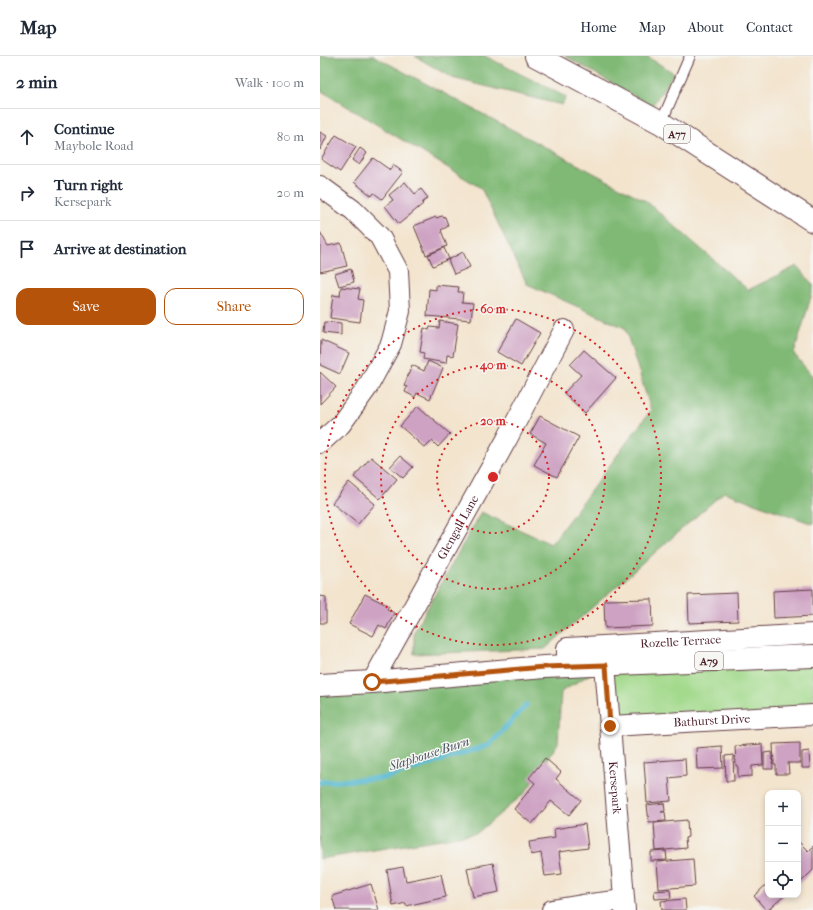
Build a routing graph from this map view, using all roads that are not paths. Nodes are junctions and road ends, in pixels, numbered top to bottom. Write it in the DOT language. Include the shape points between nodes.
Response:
graph roads {
  1 [pos="536,56"];
  2 [pos="690,56"];
  3 [pos="661,123"];
  4 [pos="320,186"];
  5 [pos="813,221"];
  6 [pos="564,330"];
  7 [pos="320,443"];
  8 [pos="813,634"];
  9 [pos="813,656"];
  10 [pos="606,665"];
  11 [pos="567,667"];
  12 [pos="372,682"];
  13 [pos="320,685"];
  14 [pos="813,715"];
  15 [pos="610,726"];
  16 [pos="624,905"];
  17 [pos="552,910"];
  1 -- 3 [label="main road, A77"];
  2 -- 3 [label="lane"];
  3 -- 5 [label="main road, A77"];
  4 -- 7 [label="street" via="353,210 380,237 398,271 400,311 391,344 367,388 341,424"];
  6 -- 12 [label="street, Glengall Lane" via="507,439"];
  8 -- 11 [label="street, Rozelle Terrace" via="567,648"];
  9 -- 10 [label="main road, A79"];
  10 -- 11 [label="main road, A79"];
  10 -- 15 [label="street, Kersepark"];
  11 -- 12 [label="main road, A79"];
  12 -- 13 [label="main road, A79"];
  14 -- 15 [label="street, Bathurst Drive"];
  15 -- 16 [label="street, Kersepark"];
  16 -- 17 [label="street" via="582,905"];
}
